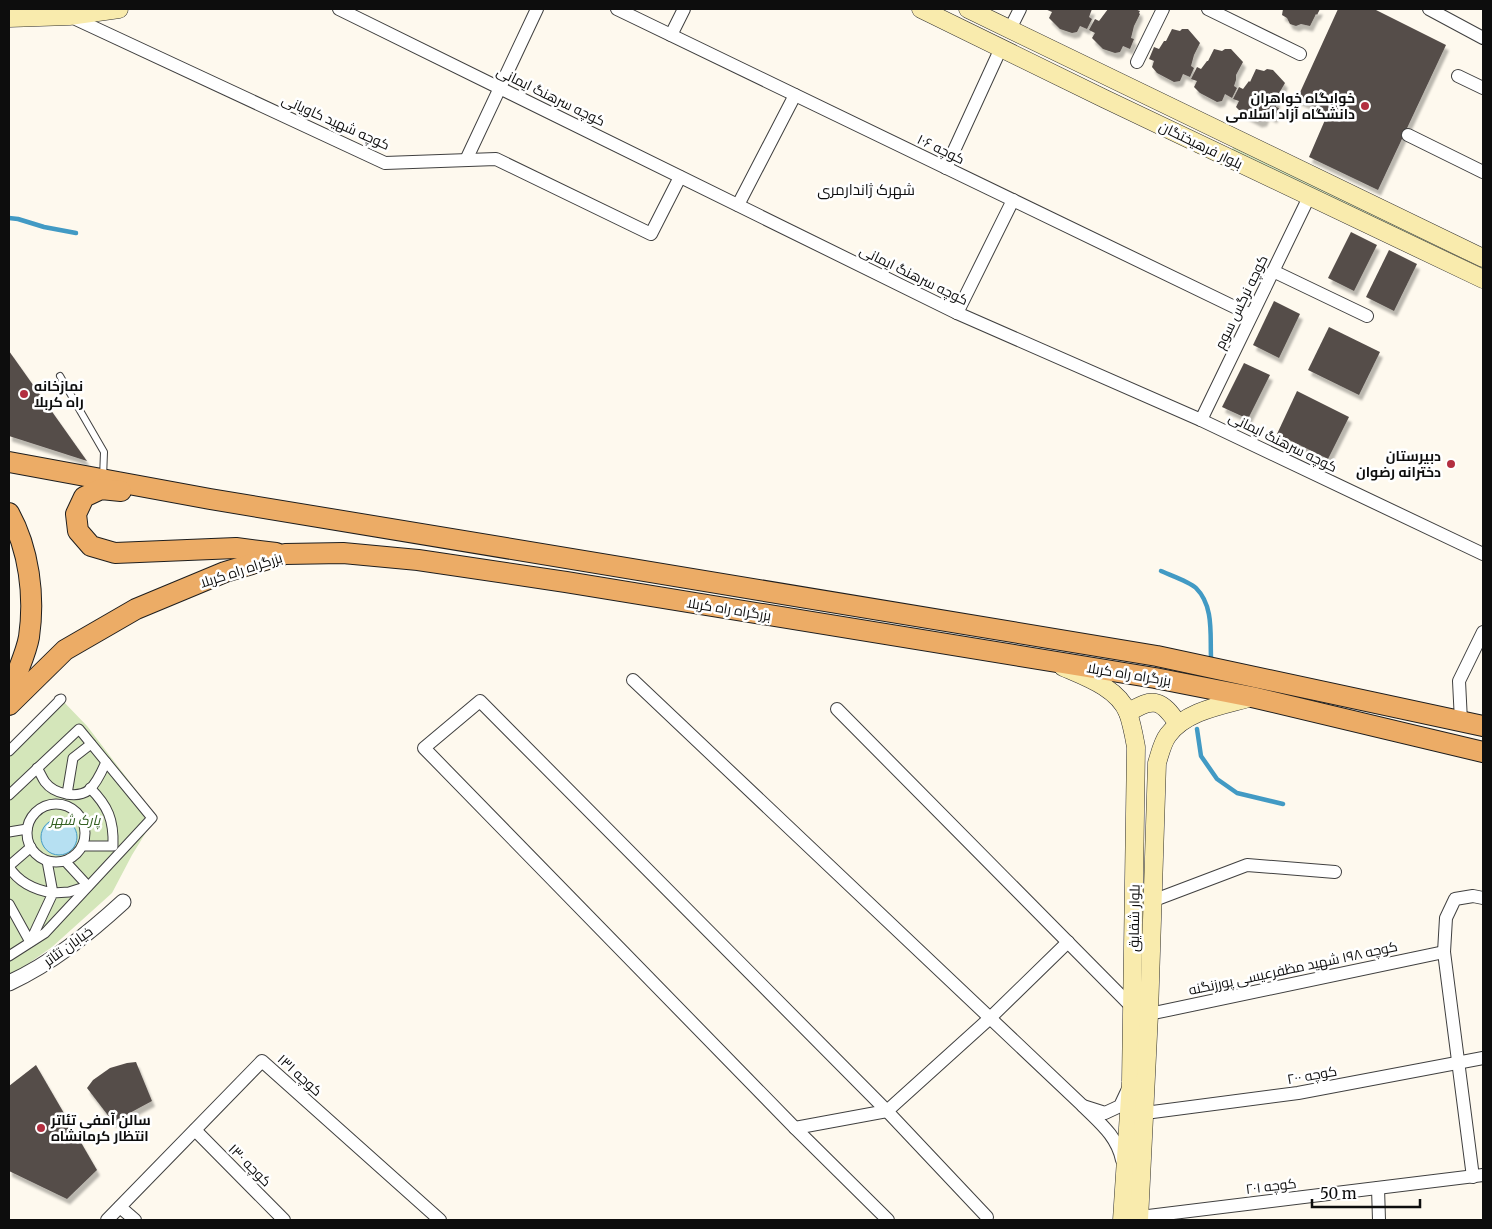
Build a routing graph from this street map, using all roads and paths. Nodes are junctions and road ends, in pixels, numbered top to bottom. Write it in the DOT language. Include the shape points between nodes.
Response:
graph roads {
  1 [pos="119,9"];
  2 [pos="339,9"];
  3 [pos="537,9"];
  4 [pos="617,9"];
  5 [pos="684,9"];
  6 [pos="921,9"];
  7 [pos="968,9"];
  8 [pos="1020,9"];
  9 [pos="1163,9"];
  10 [pos="1208,9"];
  11 [pos="1429,9"];
  12 [pos="64,12"];
  13 [pos="9,18"];
  14 [pos="1010,29"];
  15 [pos="671,35"];
  16 [pos="1483,38"];
  17 [pos="1001,48"];
  18 [pos="1300,54"];
  19 [pos="1137,62"];
  20 [pos="1458,76"];
  21 [pos="500,88"];
  22 [pos="1483,88"];
  23 [pos="795,95"];
  24 [pos="1408,135"];
  25 [pos="466,160"];
  26 [pos="946,168"];
  27 [pos="1483,172"];
  28 [pos="680,177"];
  29 [pos="1309,197"];
  30 [pos="1013,200"];
  31 [pos="738,206"];
  32 [pos="1483,258"];
  33 [pos="1273,271"];
  34 [pos="1483,279"];
  35 [pos="957,313"];
  36 [pos="1252,315"];
  37 [pos="1367,316"];
  38 [pos="60,376"];
  39 [pos="1201,420"];
  40 [pos="9,462"];
  41 [pos="103,479"];
  42 [pos="210,499"];
  43 [pos="9,513"];
  44 [pos="285,554"];
  45 [pos="1483,554"];
  46 [pos="1483,632"];
  47 [pos="1049,661"];
  48 [pos="633,680"];
  49 [pos="9,692"];
  50 [pos="1252,697"];
  51 [pos="59,700"];
  52 [pos="9,705"];
  53 [pos="837,709"];
  54 [pos="1128,713"];
  55 [pos="1461,721"];
  56 [pos="1178,724"];
  57 [pos="1483,726"];
  58 [pos="91,744"];
  59 [pos="61,746"];
  60 [pos="9,751"];
  61 [pos="1483,752"];
  62 [pos="73,758"];
  63 [pos="106,762"];
  64 [pos="38,768"];
  65 [pos="46,784"];
  66 [pos="90,788"];
  67 [pos="67,794"];
  68 [pos="79,794"];
  69 [pos="9,795"];
  70 [pos="51,805"];
  71 [pos="72,809"];
  72 [pos="28,829"];
  73 [pos="9,832"];
  74 [pos="83,846"];
  75 [pos="113,846"];
  76 [pos="31,847"];
  77 [pos="123,848"];
  78 [pos="47,861"];
  79 [pos="65,861"];
  80 [pos="9,866"];
  81 [pos="1335,872"];
  82 [pos="88,886"];
  83 [pos="53,893"];
  84 [pos="1483,898"];
  85 [pos="1152,901"];
  86 [pos="123,902"];
  87 [pos="9,904"];
  88 [pos="30,942"];
  89 [pos="1068,942"];
  90 [pos="1444,952"];
  91 [pos="9,956"];
  92 [pos="9,983"];
  93 [pos="1132,1006"];
  94 [pos="1149,1014"];
  95 [pos="990,1018"];
  96 [pos="1483,1058"];
  97 [pos="1458,1063"];
  98 [pos="1131,1082"];
  99 [pos="1083,1106"];
  100 [pos="887,1111"];
  101 [pos="1145,1113"];
  102 [pos="795,1128"];
  103 [pos="195,1130"];
  104 [pos="1125,1174"];
  105 [pos="1478,1176"];
  106 [pos="1378,1188"];
  107 [pos="120,1207"];
  108 [pos="987,1217"];
  109 [pos="1131,1219"];
  110 [pos="106,1220"];
  111 [pos="135,1220"];
  112 [pos="284,1220"];
  113 [pos="440,1220"];
  114 [pos="888,1220"];
  115 [pos="1379,1220"];
  1 -- 12 [label="main road"];
  2 -- 21 [label="street, کوچه سرهنگ ایمانی"];
  3 -- 21 [label="street"];
  4 -- 15 [label="street, کوچه ۱۰۶"];
  5 -- 15 [label="street"];
  6 -- 17 [label="main road, بلوار فرهیختگان"];
  7 -- 14 [label="main road, بلوار فرهیختگان"];
  8 -- 14 [label="street"];
  9 -- 19 [label="street"];
  10 -- 18 [label="street"];
  11 -- 16 [label="street"];
  12 -- 13 [label="main road"];
  12 -- 25 [label="street, کوچه شهید کاویانی" via="385,163"];
  14 -- 32 [label="main road, بلوار فرهیختگان"];
  15 -- 23 [label="street, کوچه ۱۰۶"];
  17 -- 26 [label="street"];
  17 -- 29 [label="main road, بلوار فرهیختگان"];
  20 -- 22 [label="street"];
  21 -- 25 [label="street"];
  21 -- 28 [label="street, کوچه سرهنگ ایمانی"];
  23 -- 26 [label="street, کوچه ۱۰۶"];
  23 -- 31 [label="street"];
  24 -- 27 [label="street"];
  25 -- 28 [label="street, کوچه شهید کاویانی" via="496,159 651,234"];
  26 -- 30 [label="street, کوچه ۱۰۶"];
  28 -- 31 [label="street, کوچه سرهنگ ایمانی"];
  29 -- 33 [label="street, کوچه نرگس سوم"];
  29 -- 34 [label="main road, بلوار فرهیختگان"];
  30 -- 35 [label="street"];
  30 -- 36 [label="street, کوچه ۱۰۶"];
  31 -- 35 [label="street, کوچه سرهنگ ایمانی"];
  33 -- 36 [label="street, کوچه نرگس سوم"];
  33 -- 37 [label="street"];
  35 -- 39 [label="street, کوچه سرهنگ ایمانی"];
  36 -- 39 [label="street, کوچه نرگس سوم"];
  38 -- 41 [label="lane" via="104,452"];
  39 -- 45 [label="street, کوچه سرهنگ ایمانی"];
  40 -- 41 [label="highway, بزرگراه راه کربلا"];
  41 -- 42 [label="highway, بزرگراه راه کربلا"];
  42 -- 44 [label="highway" via="101,489 84,497 76,514 78,532 92,546 115,553 236,548"];
  42 -- 55 [label="highway, بزرگراه راه کربلا" via="1138,653"];
  43 -- 49 [label="highway" via="19,531 31,584 29,637"];
  44 -- 47 [label="highway, بزرگراه راه کربلا" via="343,553 418,560"];
  44 -- 52 [label="highway, بزرگراه راه کربلا" via="225,572 136,608 65,650"];
  46 -- 55 [label="street" via="1459,681"];
  47 -- 50 [label="highway, بزرگراه راه کربلا"];
  47 -- 54 [label="main road, بلوار شقایق" via="1086,677 1119,697"];
  48 -- 95 [label="street"];
  50 -- 56 [label="main road, بلوار شقایق" via="1189,717"];
  50 -- 61 [label="highway, بزرگراه راه کربلا"];
  51 -- 60 [label="street"];
  53 -- 89 [label="street"];
  54 -- 56 [label="main road" via="1141,704 1155,702 1168,708"];
  54 -- 93 [label="main road, بلوار شقایق" via="1136,747"];
  55 -- 57 [label="highway, بزرگراه راه کربلا"];
  56 -- 85 [label="main road, بلوار شقایق" via="1161,748 1157,763"];
  58 -- 59 [label="street" via="79,729"];
  58 -- 62 [label="street"];
  58 -- 63 [label="street"];
  59 -- 62 [label="street"];
  59 -- 64 [label="street"];
  62 -- 67 [label="street"];
  63 -- 66 [label="street"];
  63 -- 77 [label="street" via="152,818"];
  64 -- 65 [label="street"];
  64 -- 69 [label="street"];
  65 -- 67 [label="street"];
  65 -- 70 [label="street"];
  66 -- 68 [label="street"];
  66 -- 75 [label="street" via="107,808"];
  67 -- 68 [label="street"];
  68 -- 71 [label="street"];
  70 -- 71 [label="street" via="66,805"];
  70 -- 72 [label="street" via="37,810"];
  71 -- 74 [label="street" via="82,818 85,827"];
  72 -- 73 [label="street"];
  72 -- 76 [label="street"];
  74 -- 75 [label="street"];
  74 -- 79 [label="street" via="78,854"];
  75 -- 77 [label="street"];
  76 -- 78 [label="street"];
  76 -- 80 [label="street"];
  77 -- 82 [label="street"];
  78 -- 79 [label="street"];
  78 -- 83 [label="street"];
  79 -- 82 [label="street"];
  80 -- 83 [label="street" via="14,876 29,886"];
  81 -- 85 [label="street" via="1247,865"];
  82 -- 83 [label="street"];
  82 -- 88 [label="street" via="45,933"];
  83 -- 88 [label="street"];
  84 -- 90 [label="street" via="1455,899 1446,918"];
  85 -- 94 [label="main road, بلوار شقایق"];
  86 -- 92 [label="street, خیابان تئاتر" via="84,937 32,972"];
  87 -- 88 [label="street"];
  88 -- 91 [label="street"];
  89 -- 93 [label="street"];
  89 -- 95 [label="street"];
  90 -- 94 [label="street, کوچه ۱۹۸ شهید مظفرعیسی پورزنگنه"];
  90 -- 97 [label="street"];
  93 -- 98 [label="main road, بلوار شقایق"];
  94 -- 101 [label="main road, بلوار شقایق"];
  95 -- 99 [label="street"];
  95 -- 100 [label="street"];
  96 -- 97 [label="street, کوچه ۲۰۰"];
  97 -- 101 [label="street, کوچه ۲۰۰" via="1298,1093"];
  97 -- 105 [label="street"];
  98 -- 99 [label="street" via="1120,1106 1105,1113"];
  98 -- 104 [label="main road, بلوار شقایق"];
  99 -- 104 [label="street" via="1110,1132 1120,1148"];
  100 -- 102 [label="street"];
  100 -- 102 [label="street" via="480,701 424,748"];
  100 -- 108 [label="street"];
  101 -- 109 [label="main road, بلوار شقایق"];
  102 -- 114 [label="street"];
  103 -- 107 [label="street, کوچه ۱۳۱"];
  103 -- 112 [label="street, کوچه ۱۳۰"];
  103 -- 113 [label="street, کوچه ۱۳۱" via="262,1061"];
  104 -- 109 [label="main road, بلوار شقایق"];
  105 -- 106 [label="street, کوچه ۲۰۱"];
  106 -- 109 [label="street, کوچه ۲۰۱"];
  106 -- 115 [label="street"];
  107 -- 110 [label="street, کوچه ۱۳۱"];
  107 -- 111 [label="street"];
}
